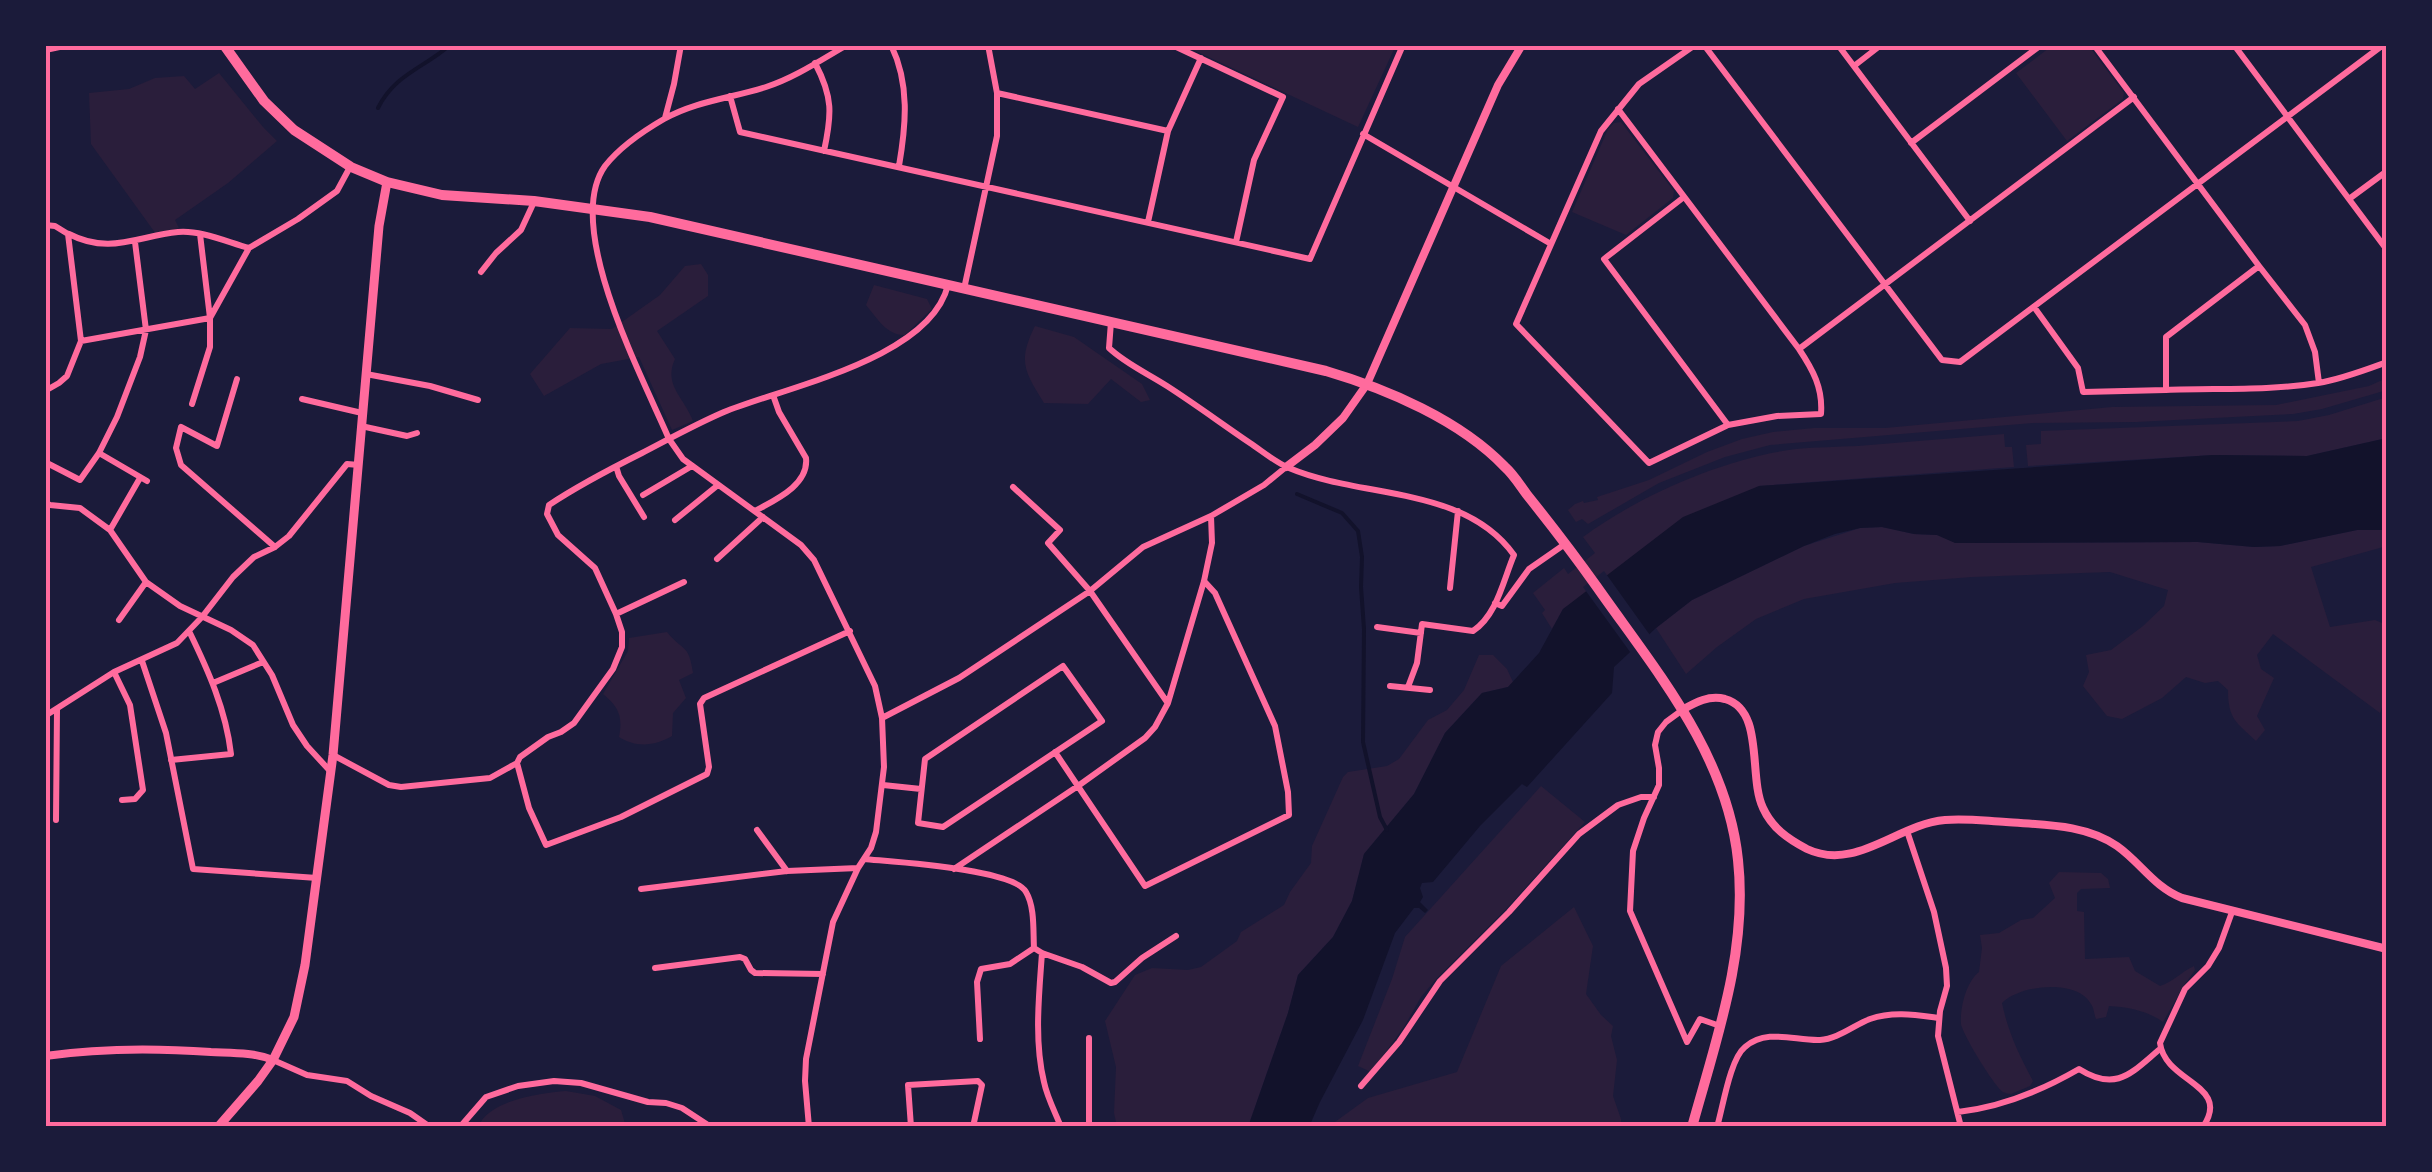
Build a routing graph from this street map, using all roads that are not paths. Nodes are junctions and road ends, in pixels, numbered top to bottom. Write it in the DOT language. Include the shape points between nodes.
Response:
graph roads {
  1 [pos="59,45"];
  2 [pos="224,45"];
  3 [pos="681,45"];
  4 [pos="847,45"];
  5 [pos="892,45"];
  6 [pos="988,45"];
  7 [pos="1172,45"];
  8 [pos="1403,45"];
  9 [pos="1522,45"];
  10 [pos="1696,45"];
  11 [pos="1704,45"];
  12 [pos="1838,45"];
  13 [pos="1881,45"];
  14 [pos="2041,45"];
  15 [pos="2094,45"];
  16 [pos="2234,45"];
  17 [pos="2383,45"];
  18 [pos="45,48"];
  19 [pos="1200,58"];
  20 [pos="816,63"];
  21 [pos="1854,66"];
  22 [pos="997,93"];
  23 [pos="730,96"];
  24 [pos="2134,97"];
  25 [pos="1618,109"];
  26 [pos="2287,115"];
  27 [pos="664,119"];
  28 [pos="1168,131"];
  29 [pos="1363,134"];
  30 [pos="1911,143"];
  31 [pos="824,150"];
  32 [pos="899,166"];
  33 [pos="351,167"];
  34 [pos="2387,171"];
  35 [pos="387,182"];
  36 [pos="2199,184"];
  37 [pos="988,187"];
  38 [pos="1452,188"];
  39 [pos="1684,197"];
  40 [pos="2350,199"];
  41 [pos="534,202"];
  42 [pos="592,208"];
  43 [pos="1970,220"];
  44 [pos="1148,222"];
  45 [pos="45,225"];
  46 [pos="68,234"];
  47 [pos="200,234"];
  48 [pos="134,242"];
  49 [pos="1236,242"];
  50 [pos="1552,244"];
  51 [pos="249,248"];
  52 [pos="2387,250"];
  53 [pos="2259,266"];
  54 [pos="481,272"];
  55 [pos="948,285"];
  56 [pos="1884,285"];
  57 [pos="964,288"];
  58 [pos="2034,307"];
  59 [pos="210,318"];
  60 [pos="1111,322"];
  61 [pos="146,330"];
  62 [pos="80,341"];
  63 [pos="1799,349"];
  64 [pos="2387,362"];
  65 [pos="366,374"];
  66 [pos="237,379"];
  67 [pos="2319,383"];
  68 [pos="1367,384"];
  69 [pos="2166,390"];
  70 [pos="45,391"];
  71 [pos="773,396"];
  72 [pos="302,399"];
  73 [pos="478,400"];
  74 [pos="192,404"];
  75 [pos="362,413"];
  76 [pos="361,426"];
  77 [pos="1728,426"];
  78 [pos="417,433"];
  79 [pos="669,439"];
  80 [pos="99,453"];
  81 [pos="45,462"];
  82 [pos="359,464"];
  83 [pos="616,466"];
  84 [pos="692,466"];
  85 [pos="1286,467"];
  86 [pos="718,485"];
  87 [pos="1014,487"];
  88 [pos="643,495"];
  89 [pos="45,502"];
  90 [pos="754,511"];
  91 [pos="1458,511"];
  92 [pos="1212,516"];
  93 [pos="763,517"];
  94 [pos="644,518"];
  95 [pos="675,520"];
  96 [pos="110,530"];
  97 [pos="1566,544"];
  98 [pos="275,547"];
  99 [pos="718,559"];
  100 [pos="1204,580"];
  101 [pos="146,582"];
  102 [pos="684,582"];
  103 [pos="1450,588"];
  104 [pos="1090,591"];
  105 [pos="1495,603"];
  106 [pos="616,614"];
  107 [pos="202,617"];
  108 [pos="119,620"];
  109 [pos="1376,627"];
  110 [pos="188,631"];
  111 [pos="850,631"];
  112 [pos="1421,632"];
  113 [pos="142,661"];
  114 [pos="264,662"];
  115 [pos="114,672"];
  116 [pos="212,683"];
  117 [pos="1390,686"];
  118 [pos="1408,688"];
  119 [pos="1430,690"];
  120 [pos="1168,703"];
  121 [pos="57,709"];
  122 [pos="1682,710"];
  123 [pos="45,716"];
  124 [pos="882,718"];
  125 [pos="1055,752"];
  126 [pos="332,755"];
  127 [pos="171,760"];
  128 [pos="517,763"];
  129 [pos="330,772"];
  130 [pos="883,785"];
  131 [pos="1078,786"];
  132 [pos="921,788"];
  133 [pos="1654,797"];
  134 [pos="45,800"];
  135 [pos="56,800"];
  136 [pos="122,800"];
  137 [pos="56,820"];
  138 [pos="756,830"];
  139 [pos="1907,831"];
  140 [pos="864,859"];
  141 [pos="858,868"];
  142 [pos="954,870"];
  143 [pos="787,871"];
  144 [pos="316,878"];
  145 [pos="641,889"];
  146 [pos="2232,912"];
  147 [pos="1176,936"];
  148 [pos="1034,948"];
  149 [pos="2387,948"];
  150 [pos="1042,954"];
  151 [pos="654,968"];
  152 [pos="824,974"];
  153 [pos="1940,1018"];
  154 [pos="1720,1026"];
  155 [pos="1089,1038"];
  156 [pos="980,1039"];
  157 [pos="2160,1048"];
  158 [pos="45,1056"];
  159 [pos="273,1060"];
  160 [pos="1361,1086"];
  161 [pos="1958,1112"];
  162 [pos="218,1127"];
  163 [pos="430,1127"];
  164 [pos="460,1127"];
  165 [pos="712,1127"];
  166 [pos="809,1127"];
  167 [pos="911,1127"];
  168 [pos="973,1127"];
  169 [pos="1061,1127"];
  170 [pos="1089,1127"];
  171 [pos="1692,1127"];
  172 [pos="1717,1127"];
  173 [pos="1962,1127"];
  174 [pos="2203,1127"];
  1 -- 18 [label="main road"];
  2 -- 33 [label="main road" via="294,130"];
  3 -- 27 [label="street"];
  4 -- 20 [label="street"];
  5 -- 32 [label="street" via="904,82"];
  6 -- 22 [label="street"];
  7 -- 19 [label="street"];
  8 -- 29 [label="street"];
  9 -- 38 [label="street"];
  10 -- 25 [label="street" via="1639,84"];
  11 -- 56 [label="street"];
  12 -- 21 [label="street"];
  13 -- 21 [label="street"];
  14 -- 30 [label="street"];
  15 -- 24 [label="street"];
  16 -- 26 [label="street"];
  17 -- 26 [label="street"];
  19 -- 28 [label="street"];
  19 -- 49 [label="street" via="1283,96 1254,160"];
  20 -- 23 [label="street"];
  20 -- 31 [label="street" via="830,103"];
  21 -- 30 [label="street"];
  22 -- 28 [label="street"];
  22 -- 37 [label="street"];
  23 -- 27 [label="street"];
  23 -- 31 [label="street" via="740,132"];
  24 -- 36 [label="street"];
  24 -- 43 [label="street"];
  25 -- 39 [label="street"];
  25 -- 50 [label="street" via="1600,131"];
  26 -- 36 [label="street"];
  26 -- 40 [label="street"];
  27 -- 42 [label="street" via="604,168"];
  28 -- 44 [label="street"];
  29 -- 38 [label="street"];
  29 -- 49 [label="street" via="1310,260"];
  30 -- 43 [label="street"];
  31 -- 32 [label="street"];
  32 -- 37 [label="street"];
  33 -- 35 [label="main road"];
  33 -- 51 [label="street" via="337,192"];
  34 -- 40 [label="street"];
  35 -- 41 [label="main road" via="442,195"];
  35 -- 65 [label="main road"];
  36 -- 53 [label="street"];
  36 -- 58 [label="street"];
  37 -- 44 [label="street"];
  37 -- 57 [label="street"];
  38 -- 50 [label="street"];
  38 -- 68 [label="street"];
  39 -- 63 [label="street"];
  39 -- 77 [label="street" via="1604,258"];
  40 -- 52 [label="street"];
  41 -- 42 [label="main road"];
  41 -- 54 [label="street" via="521,230"];
  42 -- 55 [label="main road"];
  42 -- 79 [label="street" via="605,287"];
  43 -- 56 [label="street"];
  44 -- 49 [label="street"];
  45 -- 46 [label="street"];
  46 -- 48 [label="street" via="88,244"];
  46 -- 62 [label="street"];
  47 -- 48 [label="street"];
  47 -- 51 [label="street"];
  47 -- 59 [label="street"];
  48 -- 61 [label="street"];
  50 -- 77 [label="street" via="1516,324 1648,463"];
  51 -- 59 [label="street"];
  53 -- 67 [label="street" via="2305,325"];
  53 -- 69 [label="street" via="2166,337"];
  55 -- 57 [label="main road"];
  55 -- 71 [label="street" via="940,307 892,348"];
  56 -- 58 [label="street" via="1942,360 1960,362"];
  56 -- 63 [label="street"];
  57 -- 60 [label="main road"];
  58 -- 69 [label="street" via="2078,368 2083,392"];
  59 -- 61 [label="street"];
  59 -- 74 [label="street" via="210,347"];
  60 -- 68 [label="main road"];
  60 -- 85 [label="street" via="1108,348 1120,359"];
  61 -- 62 [label="street"];
  61 -- 80 [label="street"];
  62 -- 70 [label="street" via="67,376"];
  63 -- 77 [label="street" via="1815,374 1821,414"];
  64 -- 67 [label="street"];
  65 -- 73 [label="street"];
  65 -- 75 [label="main road"];
  66 -- 98 [label="street" via="217,446 182,427 176,448 181,465"];
  67 -- 69 [label="street"];
  68 -- 85 [label="street" via="1343,418"];
  68 -- 97 [label="main road" via="1440,417 1504,466"];
  71 -- 79 [label="street"];
  71 -- 90 [label="street" via="808,465 791,488"];
  72 -- 75 [label="street"];
  75 -- 76 [label="main road"];
  76 -- 78 [label="street"];
  76 -- 82 [label="main road"];
  79 -- 83 [label="street"];
  79 -- 84 [label="street"];
  80 -- 81 [label="street" via="80,480"];
  80 -- 96 [label="street" via="144,479"];
  82 -- 98 [label="street" via="347,464"];
  82 -- 126 [label="main road"];
  83 -- 94 [label="street"];
  83 -- 106 [label="street" via="549,505 547,514 558,535 595,568"];
  84 -- 86 [label="street"];
  84 -- 88 [label="street"];
  85 -- 91 [label="street"];
  85 -- 92 [label="street"];
  86 -- 90 [label="street"];
  86 -- 95 [label="street"];
  87 -- 104 [label="street" via="1060,530 1048,543"];
  89 -- 96 [label="street" via="80,508"];
  90 -- 93 [label="street"];
  91 -- 103 [label="street"];
  91 -- 105 [label="street" via="1502,537 1514,555"];
  92 -- 100 [label="street"];
  92 -- 104 [label="street" via="1143,548"];
  93 -- 99 [label="street"];
  93 -- 111 [label="street" via="814,560"];
  96 -- 101 [label="street"];
  97 -- 105 [label="street" via="1528,569 1502,606"];
  97 -- 122 [label="main road"];
  98 -- 107 [label="street" via="243,567"];
  100 -- 120 [label="street"];
  100 -- 131 [label="street" via="1276,726 1289,815 1145,886"];
  101 -- 107 [label="street"];
  101 -- 108 [label="street"];
  102 -- 106 [label="street"];
  104 -- 120 [label="street"];
  104 -- 124 [label="street" via="958,678"];
  105 -- 112 [label="street" via="1472,631 1422,624"];
  106 -- 128 [label="street" via="622,647 598,692 574,724"];
  107 -- 110 [label="street"];
  107 -- 114 [label="street" via="253,645"];
  109 -- 112 [label="street"];
  110 -- 113 [label="street"];
  110 -- 116 [label="street"];
  111 -- 124 [label="street"];
  111 -- 128 [label="street" via="704,698 707,774 622,817 546,845"];
  112 -- 118 [label="street"];
  113 -- 115 [label="street"];
  113 -- 127 [label="street"];
  114 -- 116 [label="street"];
  114 -- 129 [label="street" via="293,725"];
  115 -- 121 [label="street"];
  115 -- 136 [label="street" via="130,705 143,790"];
  116 -- 127 [label="street" via="231,754"];
  117 -- 118 [label="street"];
  118 -- 119 [label="street"];
  120 -- 131 [label="street" via="1145,738"];
  121 -- 123 [label="street"];
  121 -- 135 [label="street"];
  122 -- 133 [label="street" via="1658,732"];
  122 -- 139 [label="street" via="1718,697 1744,710 1761,806 1794,842 1846,855"];
  122 -- 154 [label="main road" via="1720,783 1738,860 1738,944"];
  124 -- 130 [label="street"];
  125 -- 131 [label="street"];
  125 -- 132 [label="street" via="943,827 918,823"];
  125 -- 132 [label="street" via="1102,721 1063,666 926,759"];
  126 -- 128 [label="street" via="401,787 490,778"];
  126 -- 129 [label="main road"];
  127 -- 144 [label="street" via="192,869"];
  129 -- 144 [label="main road"];
  130 -- 132 [label="street"];
  130 -- 140 [label="street"];
  131 -- 142 [label="street"];
  133 -- 154 [label="street" via="1633,851 1630,911 1687,1042 1700,1019"];
  133 -- 160 [label="street" via="1618,805 1579,834 1440,981"];
  134 -- 135 [label="street"];
  135 -- 137 [label="street"];
  138 -- 143 [label="street"];
  139 -- 146 [label="street" via="1951,819 2077,829 2122,849 2168,892"];
  139 -- 153 [label="street" via="1946,968"];
  140 -- 141 [label="street"];
  140 -- 142 [label="street"];
  141 -- 143 [label="street"];
  141 -- 152 [label="street" via="833,922"];
  142 -- 148 [label="street" via="1021,885 1030,902"];
  143 -- 145 [label="street"];
  144 -- 159 [label="main road" via="300,992"];
  146 -- 149 [label="street"];
  146 -- 157 [label="street" via="2219,948 2186,989"];
  147 -- 150 [label="street" via="1110,983"];
  148 -- 150 [label="street"];
  148 -- 156 [label="street" via="1010,964 981,969"];
  150 -- 169 [label="street" via="1042,1072"];
  151 -- 152 [label="street" via="740,957 755,972"];
  152 -- 166 [label="street" via="806,1059"];
  153 -- 161 [label="street" via="1938,1036"];
  153 -- 172 [label="street" via="1883,1015 1829,1039 1760,1038 1735,1060"];
  154 -- 171 [label="main road"];
  155 -- 170 [label="street"];
  157 -- 161 [label="street" via="2124,1078 2102,1079 2079,1069 2019,1098"];
  157 -- 174 [label="street" via="2208,1096 2213,1107"];
  158 -- 159 [label="street" via="197,1051"];
  159 -- 162 [label="main road"];
  159 -- 163 [label="street" via="307,1075 347,1081"];
  161 -- 173 [label="street"];
  164 -- 165 [label="street" via="486,1098 554,1081 682,1108"];
  167 -- 168 [label="street" via="908,1085 978,1081"];
}
